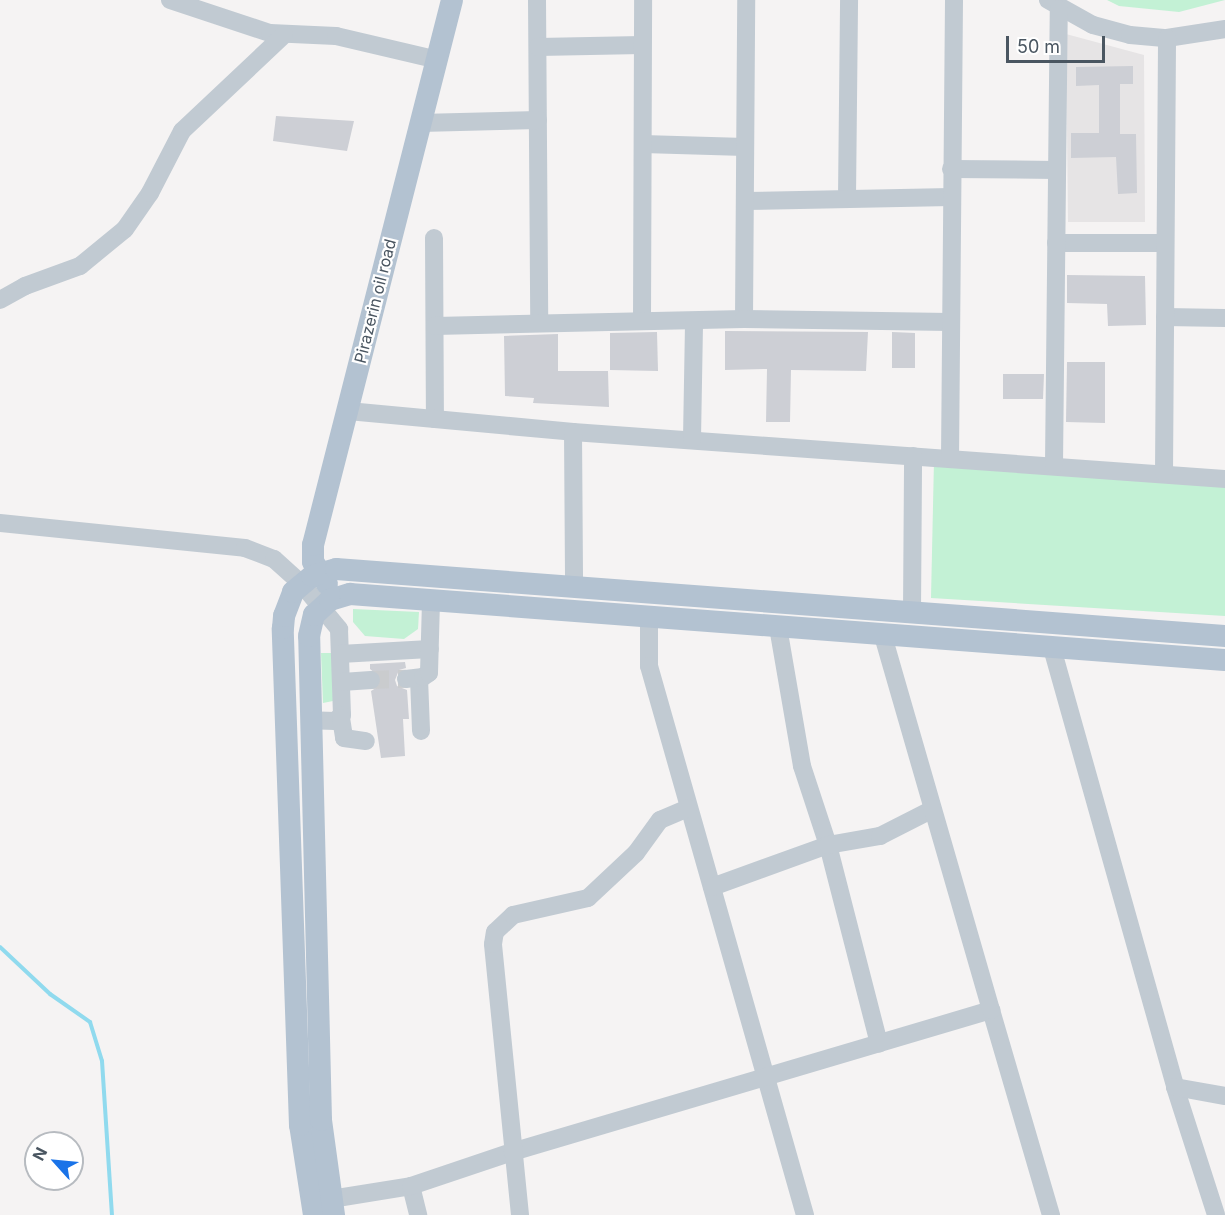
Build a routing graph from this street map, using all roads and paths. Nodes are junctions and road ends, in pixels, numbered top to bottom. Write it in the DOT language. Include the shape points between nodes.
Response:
graph roads {
  1 [pos="452,0"];
  2 [pos="537,0"];
  3 [pos="643,0"];
  4 [pos="746,0"];
  5 [pos="849,0"];
  6 [pos="954,0"];
  7 [pos="179,2"];
  8 [pos="1054,4"];
  9 [pos="1225,29"];
  10 [pos="284,35"];
  11 [pos="1167,38"];
  12 [pos="642,45"];
  13 [pos="538,47"];
  14 [pos="438,60"];
  15 [pos="538,120"];
  16 [pos="420,123"];
  17 [pos="643,144"];
  18 [pos="745,147"];
  19 [pos="951,169"];
  20 [pos="1056,170"];
  21 [pos="951,196"];
  22 [pos="847,197"];
  23 [pos="745,201"];
  24 [pos="434,238"];
  25 [pos="1056,243"];
  26 [pos="1165,243"];
  27 [pos="0,300"];
  28 [pos="1165,317"];
  29 [pos="1225,318"];
  30 [pos="642,320"];
  31 [pos="744,320"];
  32 [pos="694,321"];
  33 [pos="539,322"];
  34 [pos="950,322"];
  35 [pos="435,326"];
  36 [pos="348,411"];
  37 [pos="435,419"];
  38 [pos="573,432"];
  39 [pos="693,439"];
  40 [pos="913,456"];
  41 [pos="950,459"];
  42 [pos="1054,465"];
  43 [pos="1164,473"];
  44 [pos="1225,478"];
  45 [pos="0,523"];
  46 [pos="310,578"];
  47 [pos="574,587"];
  48 [pos="431,600"];
  49 [pos="329,602"];
  50 [pos="912,612"];
  51 [pos="649,617"];
  52 [pos="778,627"];
  53 [pos="883,636"];
  54 [pos="1225,636"];
  55 [pos="1052,648"];
  56 [pos="430,649"];
  57 [pos="340,654"];
  58 [pos="1225,660"];
  59 [pos="371,680"];
  60 [pos="342,682"];
  61 [pos="341,718"];
  62 [pos="311,720"];
  63 [pos="421,730"];
  64 [pos="366,741"];
  65 [pos="688,808"];
  66 [pos="933,809"];
  67 [pos="828,845"];
  68 [pos="711,887"];
  69 [pos="991,1010"];
  70 [pos="879,1044"];
  71 [pos="768,1077"];
  72 [pos="1175,1087"];
  73 [pos="1225,1096"];
  74 [pos="512,1152"];
  75 [pos="411,1186"];
  76 [pos="333,1207"];
  77 [pos="314,1215"];
  78 [pos="418,1215"];
  79 [pos="520,1215"];
  80 [pos="805,1215"];
  81 [pos="1051,1215"];
  82 [pos="1216,1215"];
  1 -- 14 [label="main road, Pirazerin oil road"];
  2 -- 13 [label="street"];
  3 -- 12 [label="street"];
  4 -- 18 [label="street"];
  5 -- 22 [label="street"];
  6 -- 19 [label="street"];
  7 -- 10 [label="street"];
  8 -- 11 [label="street" via="1093,25 1130,35"];
  8 -- 20 [label="street"];
  9 -- 11 [label="street"];
  10 -- 14 [label="street" via="336,36"];
  10 -- 27 [label="street" via="182,131 150,193 125,229 80,266 25,286"];
  11 -- 26 [label="street"];
  12 -- 13 [label="street"];
  12 -- 17 [label="street"];
  13 -- 15 [label="street"];
  14 -- 16 [label="main road, Pirazerin oil road"];
  15 -- 16 [label="street"];
  15 -- 33 [label="street"];
  16 -- 36 [label="main road, Pirazerin oil road"];
  17 -- 18 [label="street"];
  17 -- 30 [label="street"];
  18 -- 23 [label="street"];
  19 -- 20 [label="street"];
  19 -- 21 [label="street"];
  20 -- 25 [label="street"];
  21 -- 22 [label="street"];
  21 -- 34 [label="street"];
  22 -- 23 [label="street"];
  23 -- 31 [label="street"];
  24 -- 35 [label="street"];
  25 -- 26 [label="street"];
  25 -- 42 [label="street"];
  26 -- 28 [label="street"];
  28 -- 29 [label="street"];
  28 -- 43 [label="street"];
  30 -- 32 [label="street"];
  30 -- 33 [label="street"];
  31 -- 32 [label="street"];
  31 -- 34 [label="street"];
  32 -- 39 [label="street"];
  33 -- 35 [label="street"];
  34 -- 41 [label="street"];
  35 -- 37 [label="street"];
  36 -- 37 [label="street"];
  36 -- 46 [label="main road, Pirazerin oil road" via="312,551"];
  37 -- 38 [label="street"];
  38 -- 39 [label="street"];
  38 -- 47 [label="street"];
  39 -- 40 [label="street"];
  40 -- 41 [label="street"];
  40 -- 50 [label="street"];
  41 -- 42 [label="street"];
  42 -- 43 [label="street"];
  43 -- 44 [label="street"];
  45 -- 46 [label="street" via="245,548"];
  46 -- 47 [label="main road" via="336,569"];
  46 -- 49 [label="main road"];
  46 -- 77 [label="main road" via="287,604 283,628 300,1125"];
  47 -- 50 [label="main road"];
  48 -- 49 [label="main road" via="350,594"];
  48 -- 51 [label="main road"];
  48 -- 56 [label="street"];
  49 -- 57 [label="street" via="338,626"];
  49 -- 62 [label="main road" via="309,636"];
  50 -- 54 [label="main road"];
  51 -- 52 [label="main road"];
  51 -- 65 [label="street" via="649,666"];
  52 -- 53 [label="main road"];
  52 -- 67 [label="street" via="802,766"];
  53 -- 55 [label="main road"];
  53 -- 66 [label="street"];
  55 -- 58 [label="main road"];
  55 -- 72 [label="street"];
  56 -- 57 [label="street"];
  56 -- 63 [label="street" via="429,673 412,678"];
  57 -- 60 [label="street"];
  59 -- 60 [label="street"];
  60 -- 61 [label="street"];
  61 -- 62 [label="street"];
  61 -- 64 [label="street" via="344,738"];
  62 -- 76 [label="main road" via="321,1120"];
  65 -- 68 [label="street"];
  65 -- 74 [label="street" via="660,820 636,852 588,898 513,915 495,932"];
  66 -- 67 [label="street" via="880,836"];
  66 -- 69 [label="street"];
  67 -- 68 [label="street"];
  67 -- 70 [label="street"];
  68 -- 71 [label="street"];
  69 -- 70 [label="street"];
  69 -- 81 [label="street"];
  70 -- 71 [label="street"];
  71 -- 74 [label="street"];
  71 -- 80 [label="street"];
  72 -- 73 [label="street"];
  72 -- 82 [label="street"];
  74 -- 75 [label="street"];
  74 -- 79 [label="street"];
  75 -- 76 [label="street"];
  75 -- 78 [label="street"];
}
